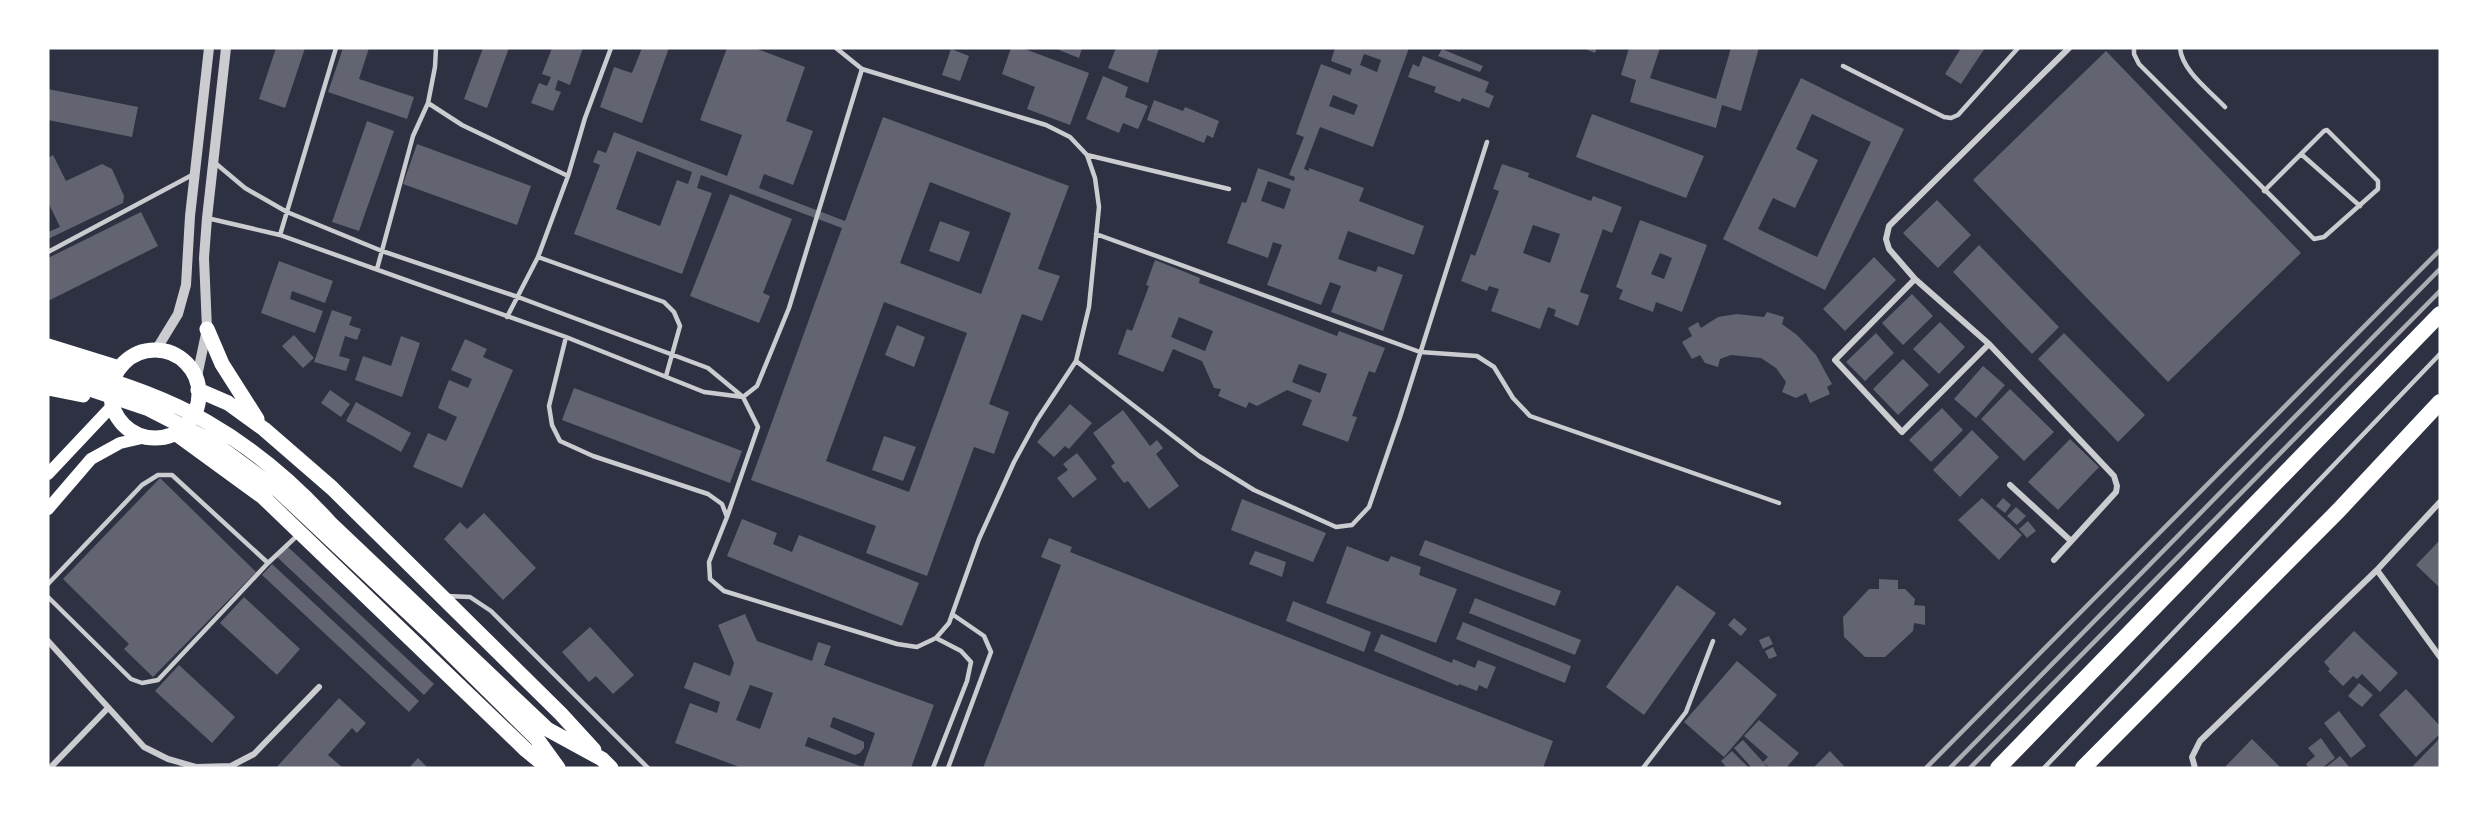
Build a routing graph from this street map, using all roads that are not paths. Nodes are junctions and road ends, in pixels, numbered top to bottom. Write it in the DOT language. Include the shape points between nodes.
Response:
graph roads {
  1 [pos="209,48"];
  2 [pos="226,48"];
  3 [pos="336,48"];
  4 [pos="436,48"];
  5 [pos="611,48"];
  6 [pos="836,48"];
  7 [pos="2018,48"];
  8 [pos="2069,48"];
  9 [pos="2134,48"];
  10 [pos="2180,48"];
  11 [pos="1843,66"];
  12 [pos="862,69"];
  13 [pos="428,103"];
  14 [pos="2225,107"];
  15 [pos="1486,142"];
  16 [pos="2301,154"];
  17 [pos="1087,155"];
  18 [pos="212,160"];
  19 [pos="195,174"];
  20 [pos="568,176"];
  21 [pos="1229,189"];
  22 [pos="2264,191"];
  23 [pos="2360,206"];
  24 [pos="287,212"];
  25 [pos="207,218"];
  26 [pos="1096,234"];
  27 [pos="280,235"];
  28 [pos="382,251"];
  29 [pos="48,252"];
  30 [pos="538,257"];
  31 [pos="377,269"];
  32 [pos="1915,279"];
  33 [pos="518,297"];
  34 [pos="2440,314"];
  35 [pos="507,317"];
  36 [pos="207,329"];
  37 [pos="566,337"];
  38 [pos="1989,344"];
  39 [pos="48,346"];
  40 [pos="156,350"];
  41 [pos="1420,352"];
  42 [pos="673,354"];
  43 [pos="2440,354"];
  44 [pos="48,360"];
  45 [pos="1077,360"];
  46 [pos="119,368"];
  47 [pos="48,375"];
  48 [pos="666,376"];
  49 [pos="197,385"];
  50 [pos="48,388"];
  51 [pos="743,397"];
  52 [pos="2440,402"];
  53 [pos="112,403"];
  54 [pos="264,429"];
  55 [pos="175,433"];
  56 [pos="146,437"];
  57 [pos="48,474"];
  58 [pos="2010,485"];
  59 [pos="332,488"];
  60 [pos="2440,502"];
  61 [pos="1779,503"];
  62 [pos="48,509"];
  63 [pos="727,518"];
  64 [pos="299,530"];
  65 [pos="2071,541"];
  66 [pos="2054,560"];
  67 [pos="268,563"];
  68 [pos="2377,570"];
  69 [pos="48,584"];
  70 [pos="48,597"];
  71 [pos="443,597"];
  72 [pos="952,614"];
  73 [pos="936,638"];
  74 [pos="48,641"];
  75 [pos="1713,641"];
  76 [pos="2440,657"];
  77 [pos="319,687"];
  78 [pos="107,709"];
  79 [pos="542,734"];
  80 [pos="606,764"];
  81 [pos="196,767"];
  82 [pos="50,768"];
  83 [pos="548,768"];
  84 [pos="558,768"];
  85 [pos="648,768"];
  86 [pos="933,768"];
  87 [pos="948,768"];
  88 [pos="1643,768"];
  89 [pos="1998,768"];
  90 [pos="2044,768"];
  91 [pos="2083,768"];
  92 [pos="2195,768"];
  1 -- 19 [label="street"];
  2 -- 18 [label="street"];
  3 -- 24 [label="lane"];
  4 -- 13 [label="lane"];
  5 -- 20 [label="lane"];
  6 -- 12 [label="lane"];
  7 -- 11 [label="lane" via="1951,118"];
  8 -- 32 [label="street" via="1889,225 1889,249"];
  9 -- 22 [label="lane" via="2139,64"];
  10 -- 14 [label="lane" via="2187,67"];
  12 -- 17 [label="lane" via="1046,125 1070,137"];
  12 -- 51 [label="lane" via="789,308 757,386"];
  13 -- 20 [label="lane" via="462,125"];
  13 -- 28 [label="lane" via="413,136"];
  15 -- 41 [label="lane"];
  16 -- 22 [label="lane"];
  16 -- 23 [label="lane"];
  16 -- 23 [label="lane" via="2327,130 2378,181 2378,189"];
  17 -- 21 [label="lane"];
  17 -- 26 [label="lane" via="1099,207"];
  18 -- 24 [label="lane" via="245,188"];
  18 -- 25 [label="street"];
  19 -- 29 [label="lane"];
  19 -- 40 [label="street" via="184,300"];
  20 -- 30 [label="lane"];
  22 -- 23 [label="lane" via="2314,239 2324,237"];
  24 -- 27 [label="lane"];
  24 -- 28 [label="lane"];
  25 -- 27 [label="lane"];
  25 -- 36 [label="street"];
  26 -- 41 [label="lane"];
  26 -- 45 [label="lane" via="1089,307"];
  27 -- 31 [label="lane"];
  28 -- 31 [label="lane"];
  28 -- 33 [label="lane"];
  30 -- 33 [label="lane"];
  30 -- 42 [label="lane" via="664,302 680,326"];
  31 -- 35 [label="lane"];
  32 -- 38 [label="street"];
  32 -- 38 [label="street" via="1835,360 1902,432"];
  33 -- 35 [label="lane"];
  33 -- 42 [label="lane"];
  34 -- 89 [label="highway"];
  35 -- 37 [label="lane"];
  36 -- 49 [label="street"];
  36 -- 54 [label="main road" via="222,364"];
  37 -- 48 [label="lane"];
  37 -- 63 [label="lane" via="549,406 552,426 560,441 708,494 722,504"];
  38 -- 65 [label="street" via="2114,476 2116,492"];
  39 -- 46 [label="main road"];
  40 -- 46 [label="main road" via="142,351"];
  40 -- 49 [label="main road" via="181,359 191,368"];
  41 -- 45 [label="lane" via="1369,507 1352,525 1336,527 1254,490 1199,456"];
  41 -- 61 [label="lane" via="1477,356 1494,367 1513,398 1530,416"];
  42 -- 48 [label="lane"];
  42 -- 51 [label="lane" via="708,368"];
  43 -- 90 [label="lane"];
  44 -- 79 [label="main road" via="160,399 237,441 299,488"];
  45 -- 72 [label="lane" via="1014,462 979,539"];
  46 -- 53 [label="main road" via="113,381"];
  47 -- 79 [label="main road" via="149,410 214,443 279,491"];
  48 -- 51 [label="lane" via="704,392"];
  49 -- 54 [label="main road"];
  49 -- 55 [label="main road" via="198,403 193,415"];
  50 -- 53 [label="main road"];
  51 -- 63 [label="lane" via="758,427"];
  52 -- 91 [label="highway" via="2339,510"];
  53 -- 56 [label="main road" via="122,422"];
  53 -- 57 [label="main road"];
  54 -- 59 [label="main road"];
  55 -- 56 [label="main road"];
  55 -- 64 [label="main road" via="263,496"];
  56 -- 62 [label="main road" via="120,443 91,459"];
  58 -- 65 [label="street"];
  59 -- 64 [label="main road" via="318,486 308,495 298,511"];
  59 -- 71 [label="main road"];
  60 -- 68 [label="street"];
  63 -- 73 [label="lane" via="709,562 710,579 724,591 897,644 917,647"];
  64 -- 67 [label="lane"];
  64 -- 83 [label="main road"];
  65 -- 66 [label="street"];
  67 -- 69 [label="lane" via="172,475 158,476 142,485"];
  67 -- 70 [label="lane" via="158,680 142,683 130,679"];
  68 -- 76 [label="street"];
  68 -- 92 [label="street" via="2200,741 2192,757"];
  71 -- 80 [label="main road"];
  71 -- 85 [label="lane" via="470,597 491,611"];
  72 -- 73 [label="lane"];
  72 -- 87 [label="lane" via="984,636 991,652"];
  73 -- 86 [label="lane" via="961,651 971,662"];
  74 -- 78 [label="street"];
  75 -- 88 [label="lane" via="1686,712"];
  77 -- 81 [label="street" via="254,754 231,766"];
  78 -- 81 [label="street" via="144,747"];
  78 -- 82 [label="street"];
  79 -- 80 [label="main road"];
  79 -- 84 [label="main road"];
}
